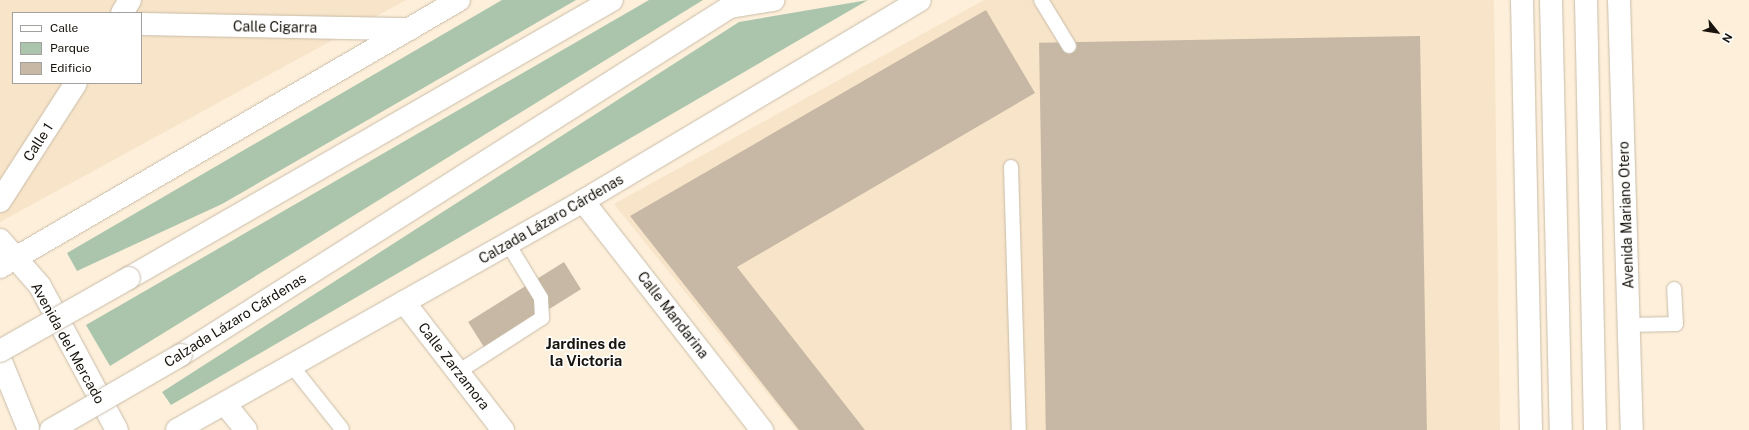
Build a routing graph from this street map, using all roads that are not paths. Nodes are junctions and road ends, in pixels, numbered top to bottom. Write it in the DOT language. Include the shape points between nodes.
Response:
graph roads {
  1 [pos="130,0"];
  2 [pos="612,0"];
  3 [pos="773,0"];
  4 [pos="920,0"];
  5 [pos="1041,0"];
  6 [pos="1522,0"];
  7 [pos="1551,0"];
  8 [pos="1586,0"];
  9 [pos="1620,0"];
  10 [pos="453,2"];
  11 [pos="736,3"];
  12 [pos="123,12"];
  13 [pos="142,24"];
  14 [pos="410,29"];
  15 [pos="1069,46"];
  16 [pos="75,84"];
  17 [pos="1012,167"];
  18 [pos="0,200"];
  19 [pos="584,201"];
  20 [pos="0,240"];
  21 [pos="508,244"];
  22 [pos="8,262"];
  23 [pos="1674,289"];
  24 [pos="404,302"];
  25 [pos="1629,325"];
  26 [pos="0,351"];
  27 [pos="0,359"];
  28 [pos="292,366"];
  29 [pos="458,372"];
  30 [pos="225,404"];
  31 [pos="342,429"];
  32 [pos="29,430"];
  33 [pos="51,430"];
  34 [pos="117,430"];
  35 [pos="177,430"];
  36 [pos="246,430"];
  37 [pos="503,430"];
  38 [pos="762,430"];
  39 [pos="1019,430"];
  40 [pos="1531,430"];
  41 [pos="1561,430"];
  42 [pos="1595,430"];
  43 [pos="1632,430"];
  1 -- 12 [label="main road"];
  2 -- 26 [label="main road, bridge"];
  3 -- 11 [label="main road"];
  4 -- 19 [label="main road, Calzada Lázaro Cárdenas"];
  5 -- 15 [label="lane"];
  6 -- 40 [label="main road"];
  7 -- 41 [label="main road"];
  8 -- 42 [label="main road"];
  9 -- 25 [label="main road, Avenida Mariano Otero"];
  10 -- 14 [label="main road"];
  11 -- 33 [label="main road, Calzada Lázaro Cárdenas, bridge" via="181,355"];
  13 -- 14 [label="main road, Calle Cigarra"];
  14 -- 22 [label="main road"];
  16 -- 18 [label="main road, Calle 1"];
  17 -- 39 [label="lane"];
  19 -- 21 [label="main road, Calzada Lázaro Cárdenas"];
  19 -- 38 [label="main road, Calle Mandarina"];
  20 -- 22 [label="main road, Avenida del Mercado"];
  21 -- 24 [label="main road, Calzada Lázaro Cárdenas"];
  21 -- 29 [label="lane" via="541,298 542,318"];
  22 -- 34 [label="main road, Avenida del Mercado" via="40,286"];
  23 -- 25 [label="lane" via="1676,324"];
  24 -- 28 [label="main road, Calzada Lázaro Cárdenas"];
  24 -- 29 [label="main road, Calle Zarzamora"];
  25 -- 43 [label="main road, Avenida Mariano Otero"];
  27 -- 32 [label="main road"];
  28 -- 30 [label="main road, Calzada Lázaro Cárdenas"];
  28 -- 31 [label="lane"];
  29 -- 37 [label="main road, Calle Zarzamora"];
  30 -- 35 [label="main road, Calzada Lázaro Cárdenas"];
  30 -- 36 [label="main road"];
}
